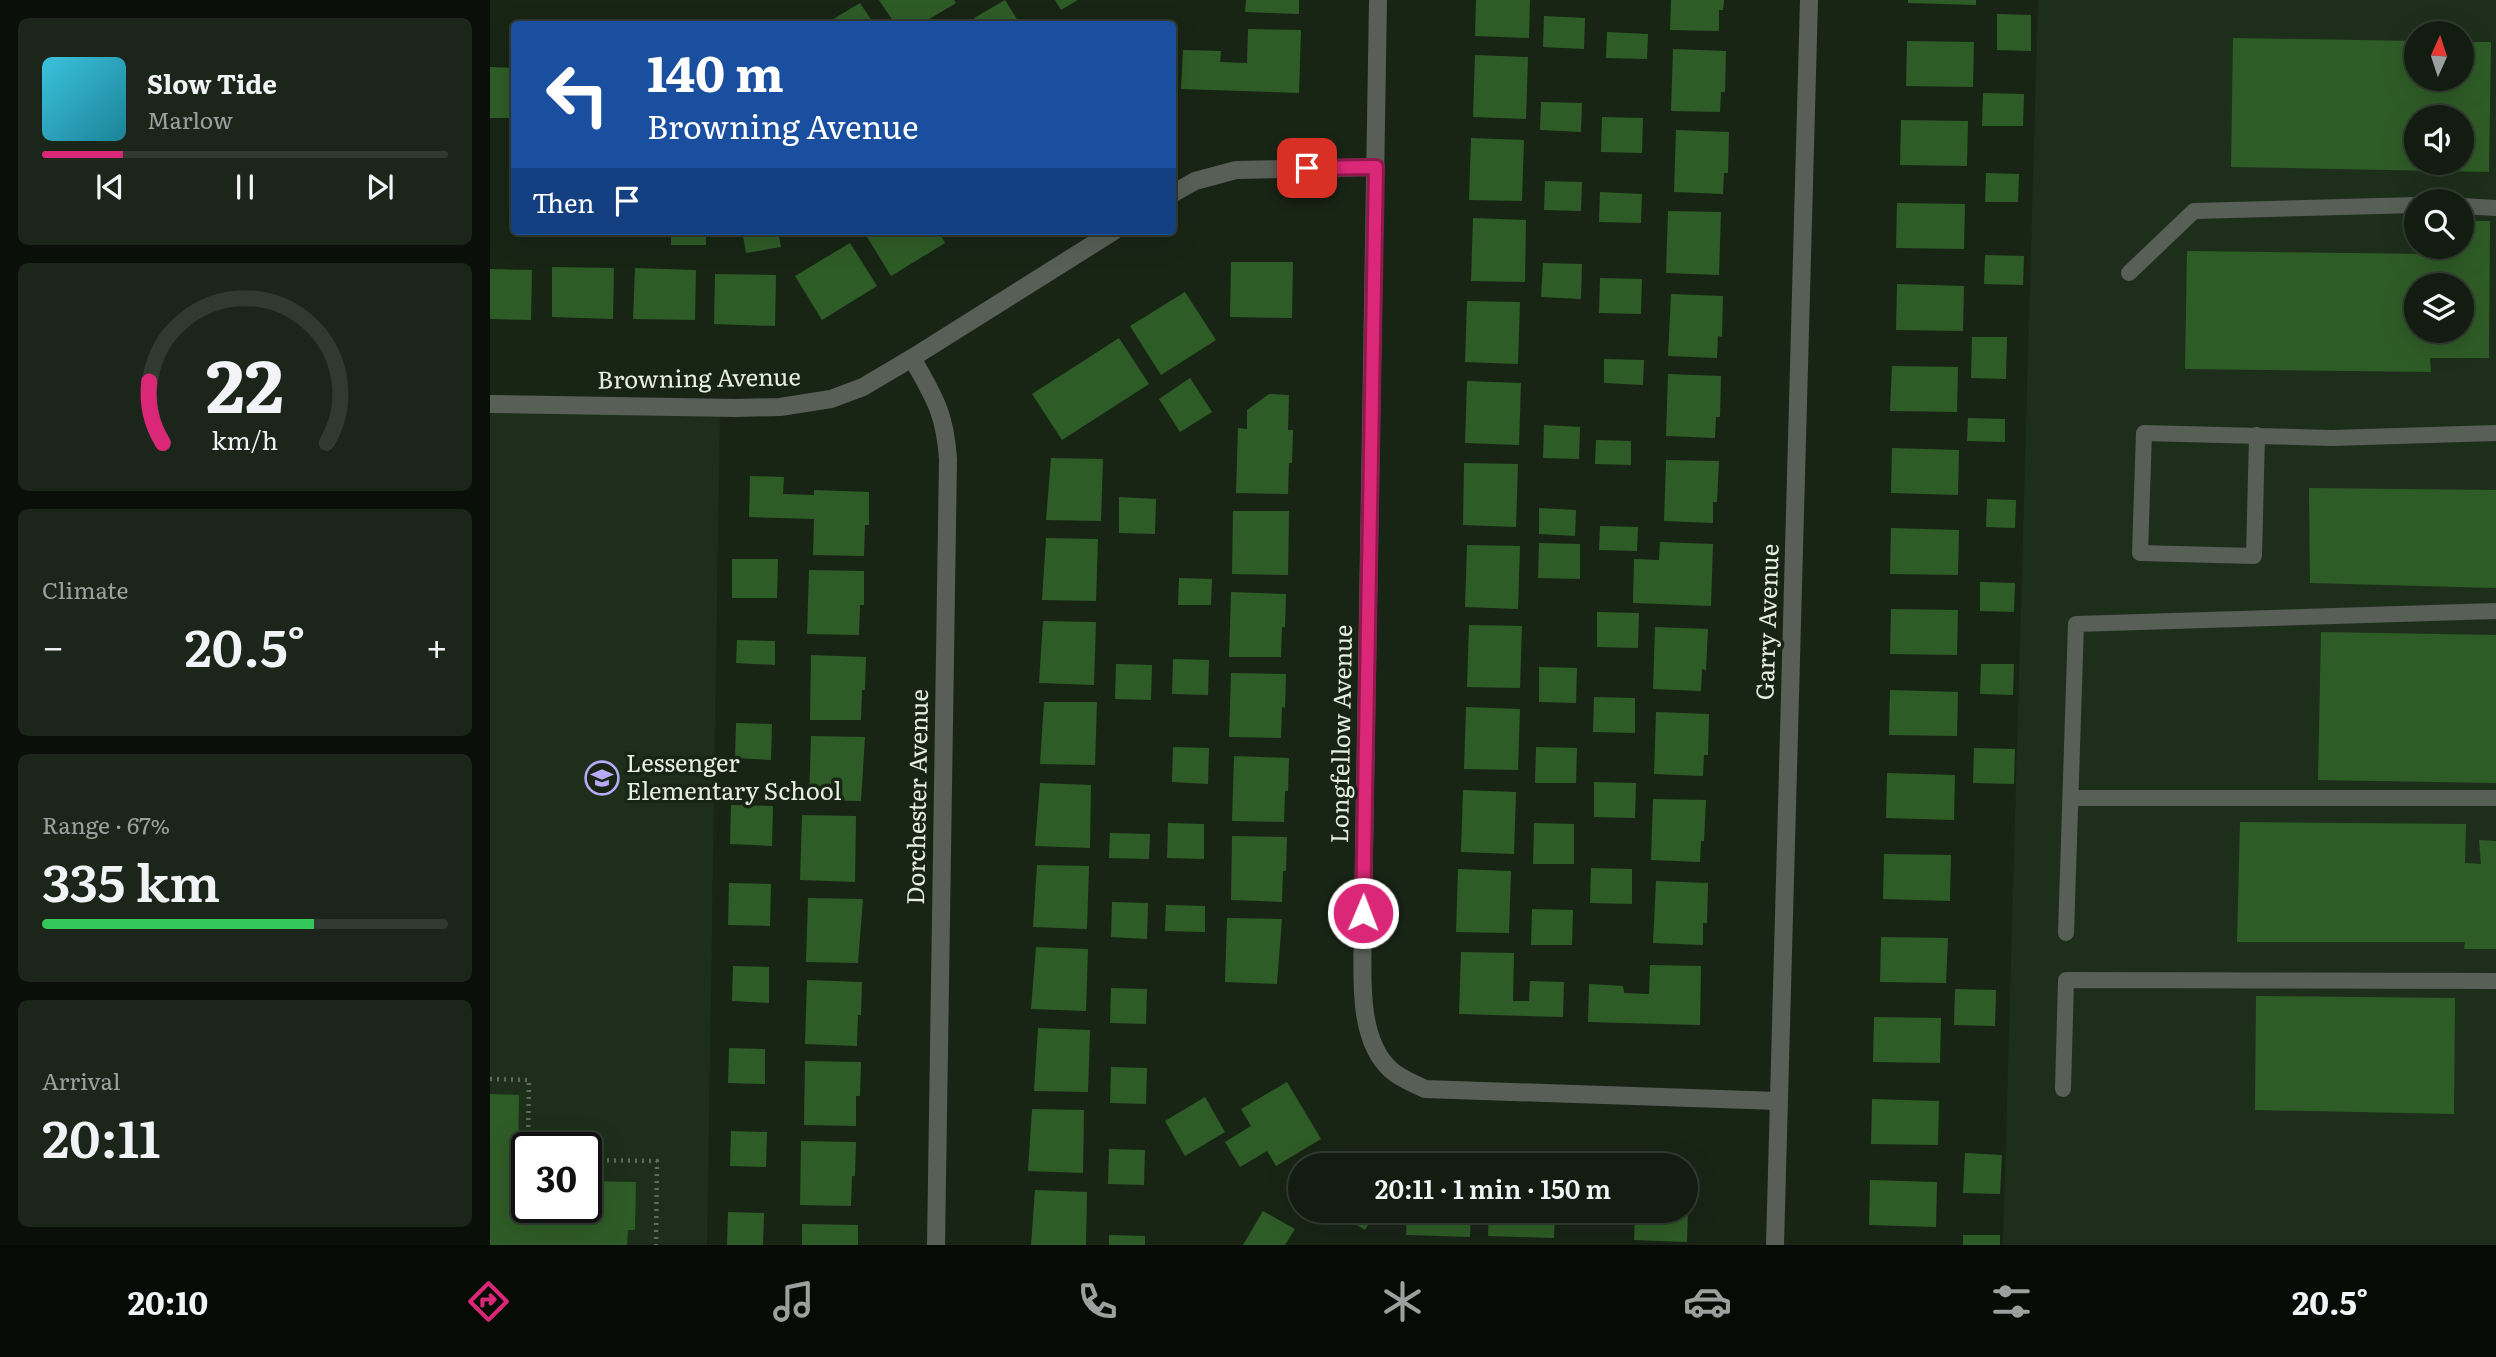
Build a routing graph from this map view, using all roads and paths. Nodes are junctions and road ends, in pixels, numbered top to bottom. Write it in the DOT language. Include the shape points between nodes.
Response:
graph roads {
  1 [pos="1378,0"];
  2 [pos="1809,0"];
  3 [pos="1376,167"];
  4 [pos="1176,192"];
  5 [pos="2404,205"];
  6 [pos="2474,207"];
  7 [pos="2496,208"];
  8 [pos="1108,235"];
  9 [pos="2129,274"];
  10 [pos="912,358"];
  11 [pos="490,404"];
  12 [pos="2496,433"];
  13 [pos="2257,435"];
  14 [pos="2496,611"];
  15 [pos="2072,797"];
  16 [pos="2496,798"];
  17 [pos="2066,933"];
  18 [pos="2496,982"];
  19 [pos="490,1079"];
  20 [pos="2063,1089"];
  21 [pos="1778,1101"];
  22 [pos="528,1132"];
  23 [pos="602,1160"];
  24 [pos="656,1245"];
  25 [pos="936,1245"];
  26 [pos="1775,1245"];
  1 -- 3 [label="street, Longfellow Avenue"];
  2 -- 21 [label="street, Garry Avenue"];
  3 -- 4 [label="street" via="1236,170 1195,181"];
  3 -- 21 [label="street, Longfellow Avenue" via="1363,913 1364,996 1372,1041 1392,1071 1425,1089"];
  5 -- 9 [label="lane" via="2194,211"];
  6 -- 7 [label="lane"];
  8 -- 10 [label="street, Browning Avenue"];
  10 -- 11 [label="street, Browning Avenue" via="863,387 807,404 735,408"];
  10 -- 25 [label="street, Dorchester Avenue" via="941,411 948,459"];
  12 -- 13 [label="lane" via="2332,438"];
  13 -- 13 [label="lane" via="2144,433 2140,553 2254,556"];
  14 -- 15 [label="lane" via="2076,624"];
  15 -- 16 [label="lane"];
  15 -- 17 [label="lane"];
  18 -- 20 [label="lane" via="2067,980"];
  19 -- 22 [label="path" via="529,1080"];
  21 -- 26 [label="street, Garry Avenue"];
  23 -- 24 [label="path" via="657,1161"];
}
